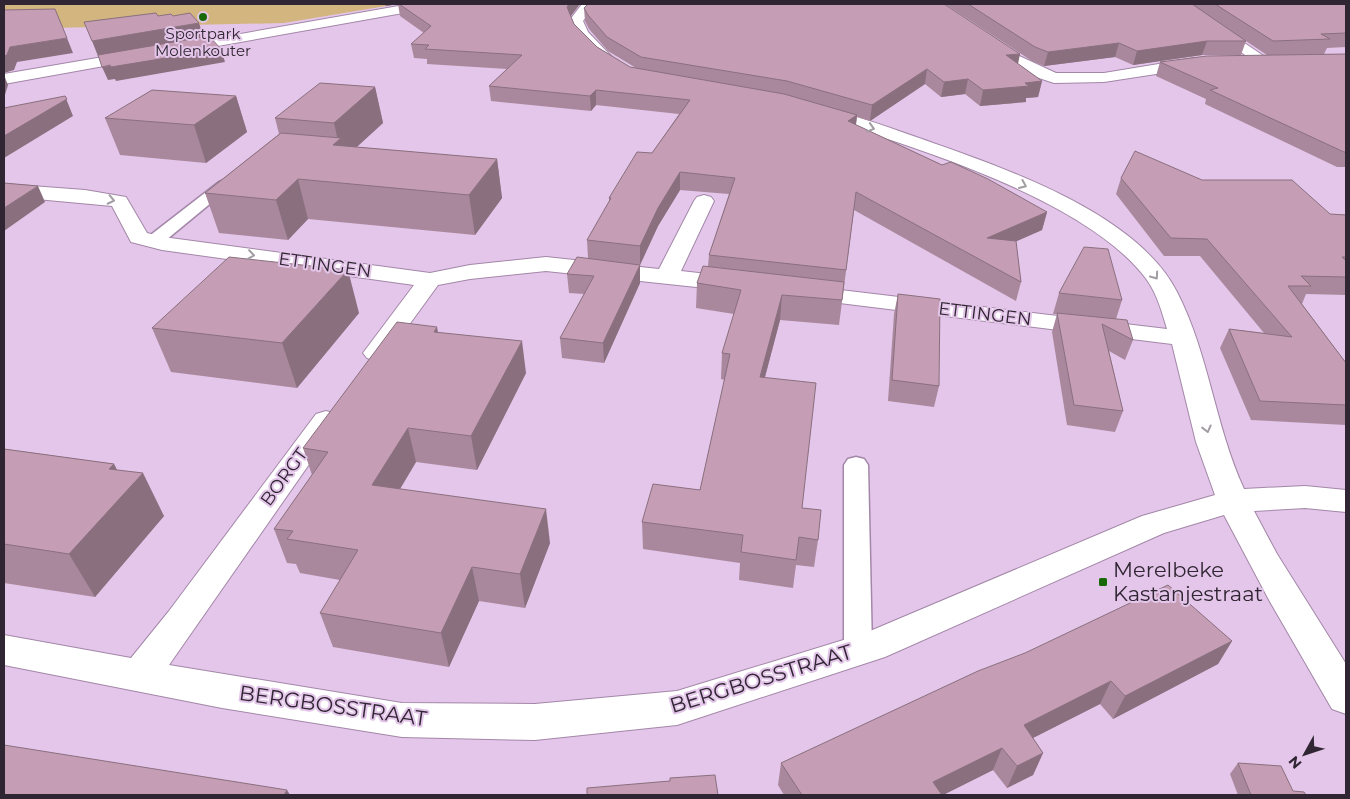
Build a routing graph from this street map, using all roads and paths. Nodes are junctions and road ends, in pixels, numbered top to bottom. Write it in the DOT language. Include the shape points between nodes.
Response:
graph roads {
  1 [pos="431,4"];
  2 [pos="589,4"];
  3 [pos="933,4"];
  4 [pos="1178,4"];
  5 [pos="1263,60"];
  6 [pos="1281,60"];
  7 [pos="1237,61"];
  8 [pos="1211,62"];
  9 [pos="618,68"];
  10 [pos="4,79"];
  11 [pos="803,108"];
  12 [pos="224,185"];
  13 [pos="4,190"];
  14 [pos="704,201"];
  15 [pos="154,241"];
  16 [pos="668,277"];
  17 [pos="430,280"];
  18 [pos="753,287"];
  19 [pos="782,290"];
  20 [pos="1182,338"];
  21 [pos="856,465"];
  22 [pos="1233,501"];
  23 [pos="1346,501"];
  24 [pos="4,650"];
  25 [pos="858,650"];
  26 [pos="140,675"];
  27 [pos="1346,697"];
  1 -- 10 [label="street"];
  2 -- 9 [label="street" via="576,21 581,34"];
  3 -- 8 [label="street" via="1026,66 1052,77 1084,79 1169,65"];
  4 -- 5 [label="street"];
  5 -- 6 [label="street"];
  5 -- 7 [label="street"];
  11 -- 20 [label="street, one-way" via="887,133 972,164 1035,190 1096,222 1152,270 1168,296"];
  12 -- 15 [label="lane"];
  13 -- 15 [label="street, ETTINGEN, one-way" via="119,201 139,237"];
  14 -- 16 [label="street"];
  15 -- 17 [label="street, ETTINGEN, one-way"];
  16 -- 17 [label="street, ETTINGEN" via="546,264"];
  16 -- 18 [label="street, ETTINGEN"];
  17 -- 26 [label="street, BORGT"];
  19 -- 20 [label="street, ETTINGEN"];
  20 -- 22 [label="street, one-way" via="1212,449"];
  21 -- 25 [label="lane"];
  22 -- 23 [label="street, BERGBOSSTRAAT" via="1304,497"];
  22 -- 25 [label="street, BERGBOSSTRAAT" via="1152,524"];
  22 -- 27 [label="street" via="1260,553"];
  24 -- 26 [label="street, BERGBOSSTRAAT"];
  25 -- 26 [label="street, BERGBOSSTRAAT" via="678,708 535,722 402,720"];
}
